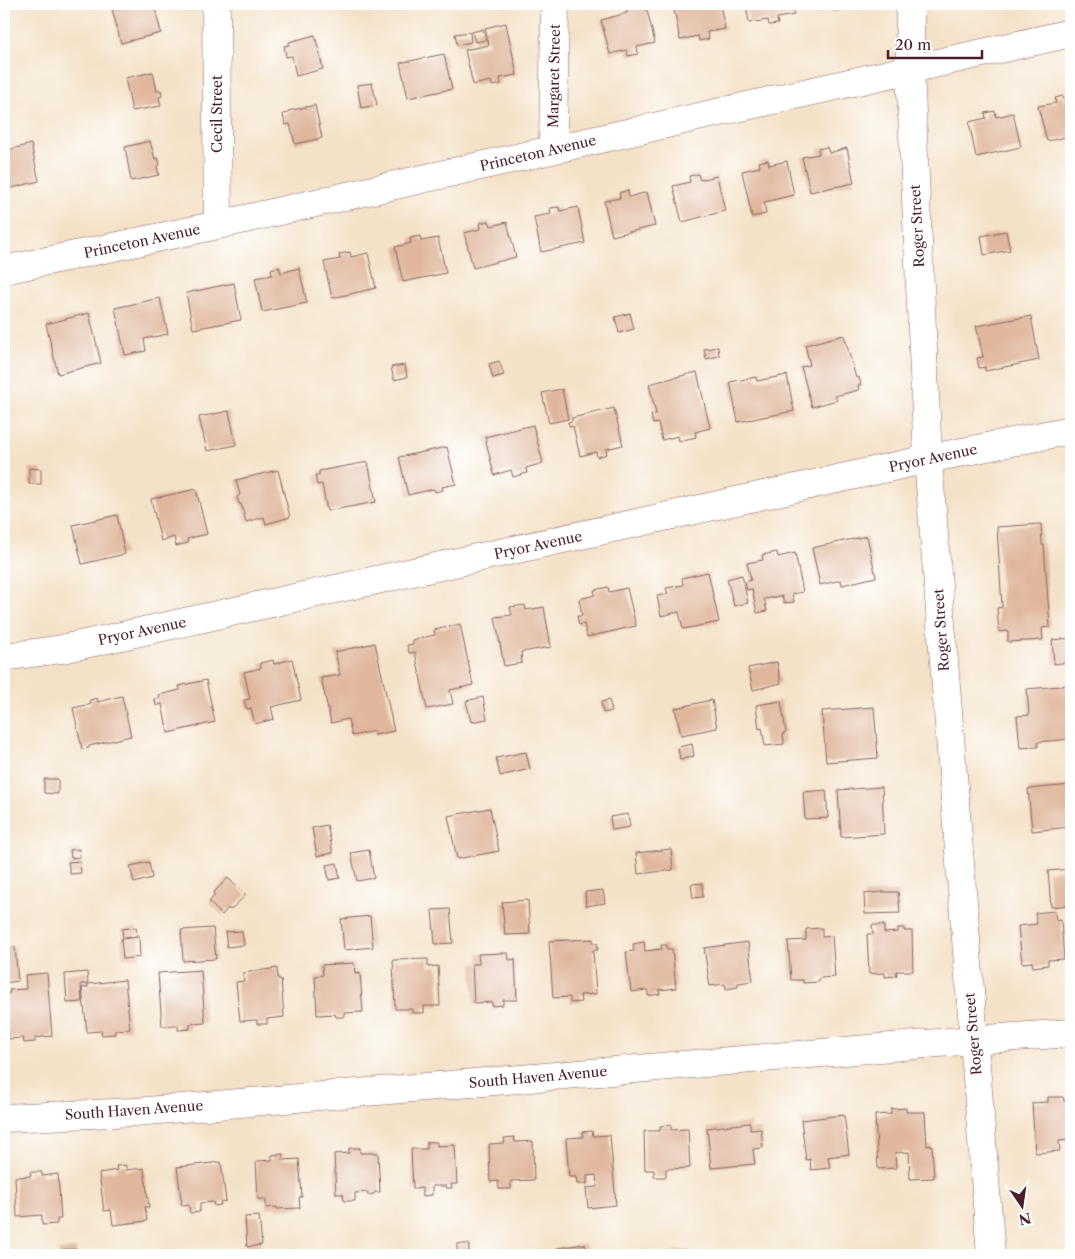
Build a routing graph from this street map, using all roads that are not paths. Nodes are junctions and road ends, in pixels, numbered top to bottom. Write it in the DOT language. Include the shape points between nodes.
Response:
graph roads {
  1 [pos="216,4"];
  2 [pos="555,4"];
  3 [pos="910,4"];
  4 [pos="1071,33"];
  5 [pos="910,69"];
  6 [pos="553,149"];
  7 [pos="218,225"];
  8 [pos="4,270"];
  9 [pos="1071,430"];
  10 [pos="928,459"];
  11 [pos="4,657"];
  12 [pos="1071,1033"];
  13 [pos="974,1040"];
  14 [pos="4,1118"];
  15 [pos="991,1255"];
  1 -- 7 [label="street, Cecil Street"];
  2 -- 6 [label="street, Margaret Street"];
  3 -- 5 [label="street, Roger Street"];
  4 -- 5 [label="street, Princeton Avenue"];
  5 -- 6 [label="street, Princeton Avenue"];
  5 -- 10 [label="street, Roger Street"];
  6 -- 7 [label="street, Princeton Avenue"];
  7 -- 8 [label="street, Princeton Avenue"];
  9 -- 10 [label="street, Pryor Avenue"];
  10 -- 11 [label="street, Pryor Avenue" via="62,649"];
  10 -- 13 [label="street, Roger Street"];
  12 -- 13 [label="street, South Haven Avenue"];
  13 -- 14 [label="street, South Haven Avenue" via="135,1112"];
  13 -- 15 [label="street, Roger Street"];
}
